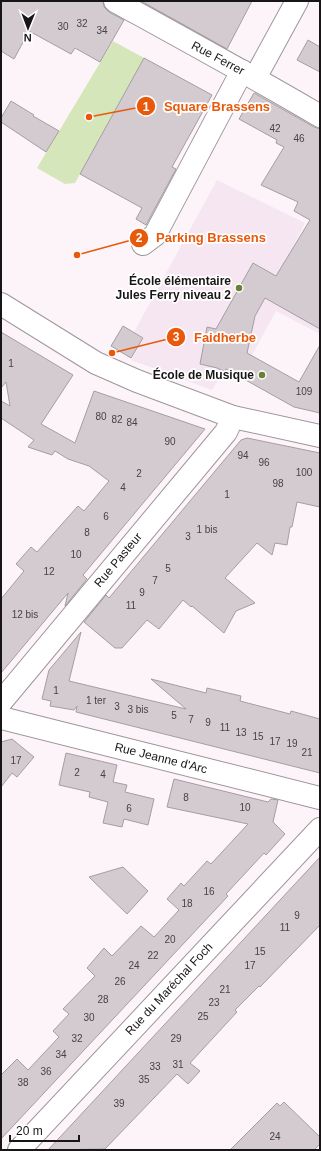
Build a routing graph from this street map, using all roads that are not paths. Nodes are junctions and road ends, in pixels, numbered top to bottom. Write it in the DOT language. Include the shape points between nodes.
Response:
graph roads {
  1 [pos="115,1"];
  2 [pos="297,1"];
  3 [pos="249,74"];
  4 [pos="320,116"];
  5 [pos="143,244"];
  6 [pos="1,304"];
  7 [pos="233,417"];
  8 [pos="320,436"];
  9 [pos="1,702"];
  10 [pos="1,718"];
  11 [pos="320,798"];
  12 [pos="320,829"];
  13 [pos="19,1150"];
  1 -- 3 [label="street, Rue Ferrer"];
  2 -- 3 [label="street"];
  3 -- 4 [label="street, Rue Ferrer"];
  3 -- 5 [label="street" via="155,235"];
  6 -- 7 [label="street" via="108,369"];
  7 -- 8 [label="street"];
  7 -- 9 [label="street, Rue Pasteur" via="226,432"];
  10 -- 11 [label="street, Rue Jeanne d'Arc"];
  12 -- 13 [label="street, Rue du Maréchal Foch"];
}
